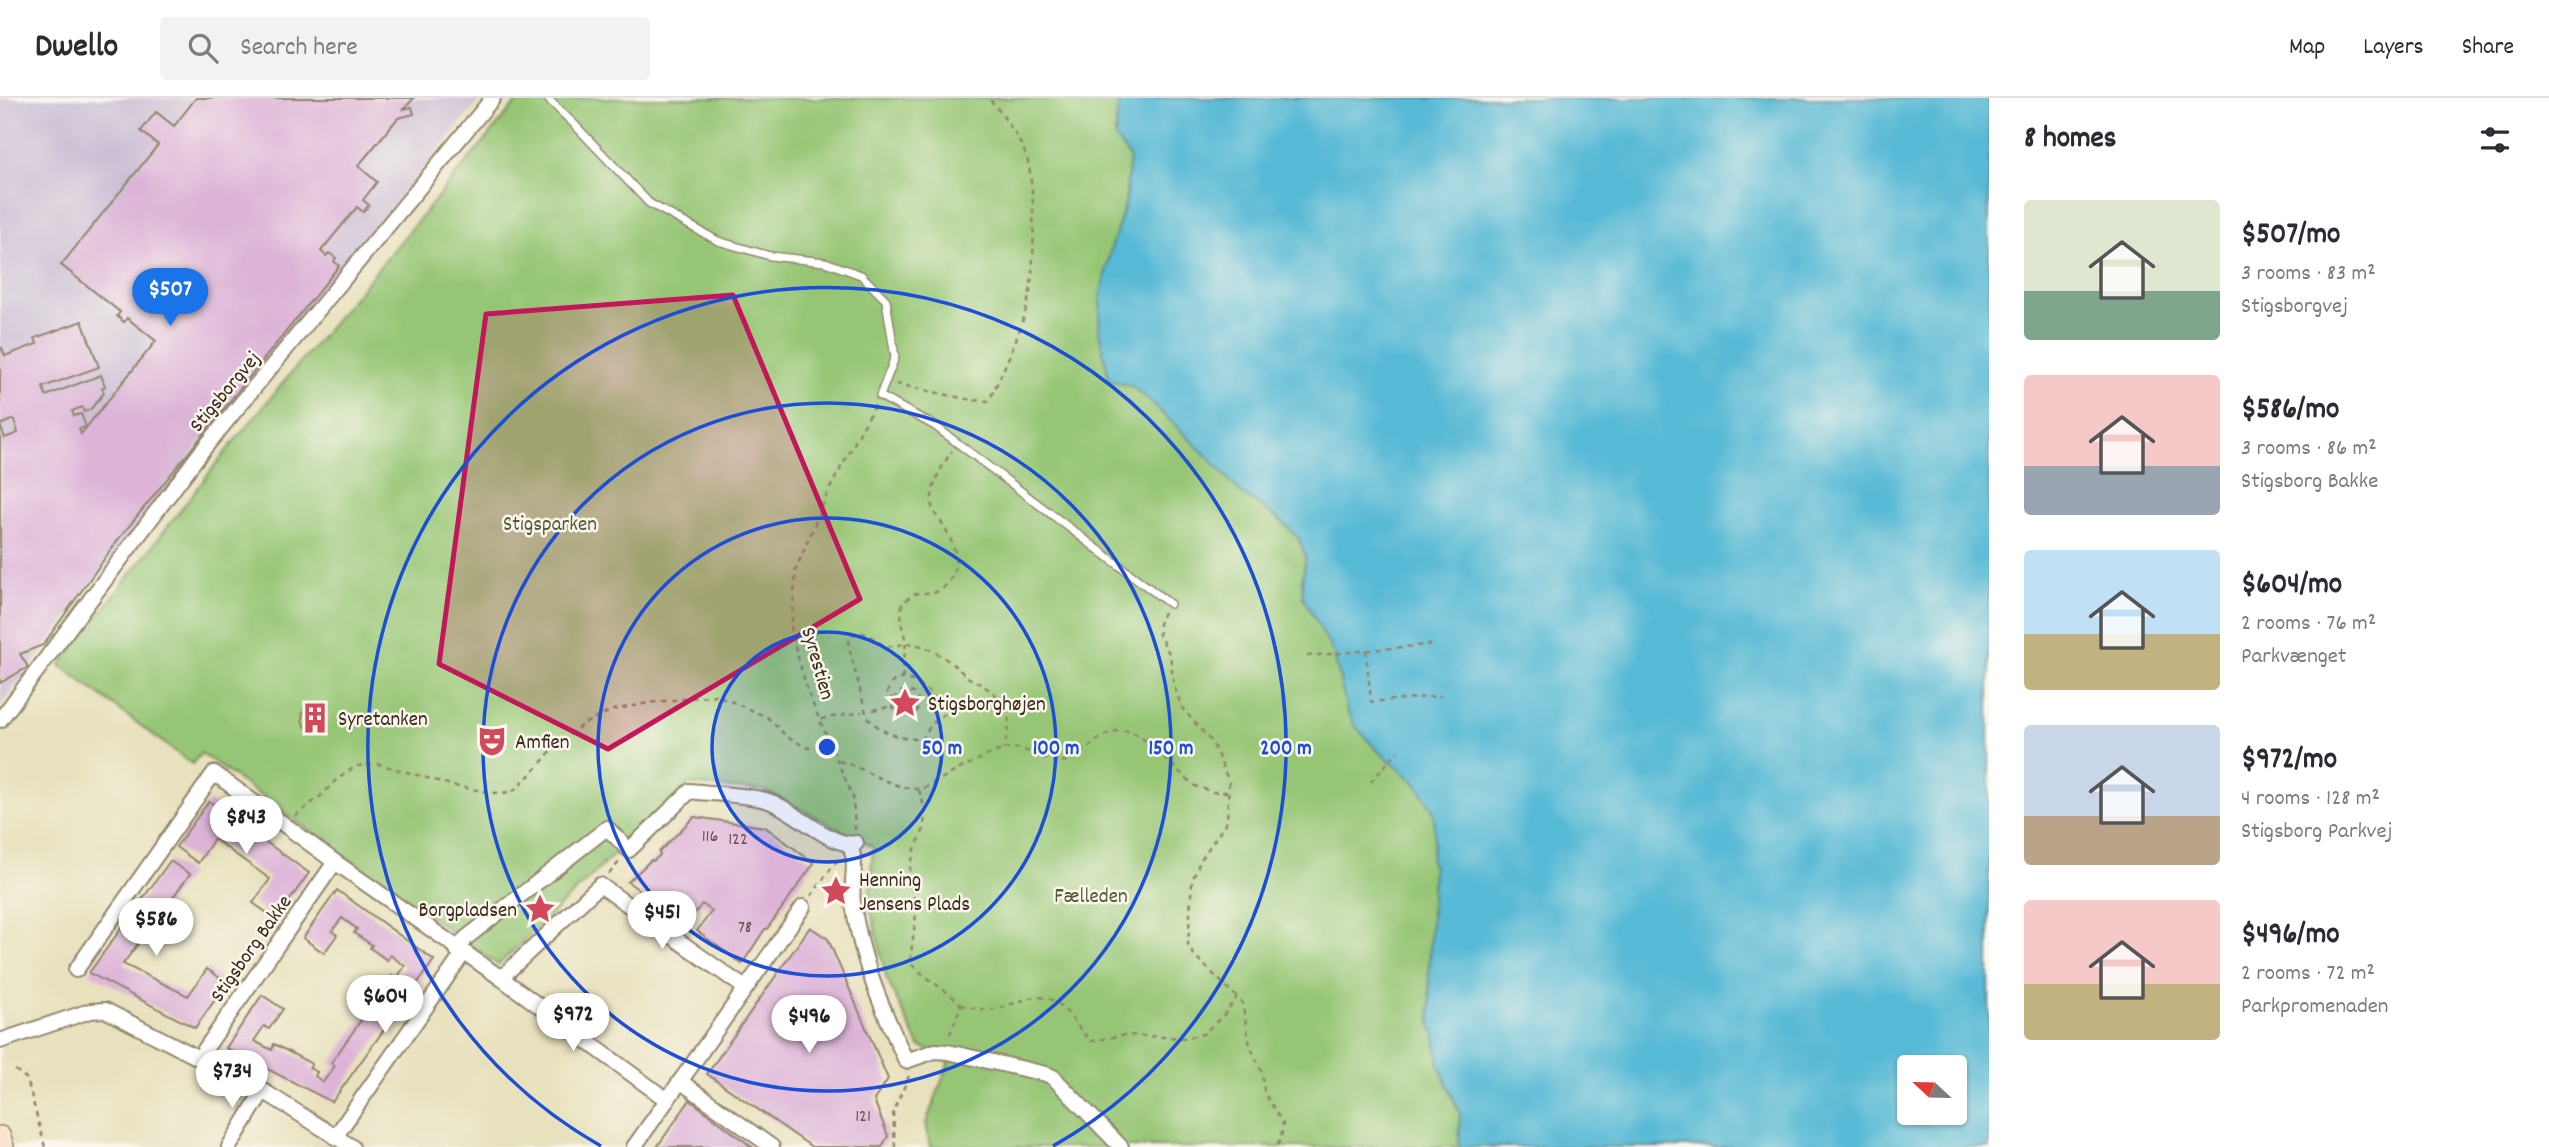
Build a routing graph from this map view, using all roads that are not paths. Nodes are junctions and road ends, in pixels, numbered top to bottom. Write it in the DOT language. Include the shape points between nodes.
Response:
graph roads {
  1 [pos="493,98"];
  2 [pos="547,98"];
  3 [pos="1170,604"];
  4 [pos="0,720"];
  5 [pos="335,862"];
  6 [pos="803,907"];
  7 [pos="460,952"];
  8 [pos="76,970"];
  9 [pos="500,978"];
  10 [pos="744,988"];
  11 [pos="0,1041"];
  12 [pos="199,1058"];
  13 [pos="680,1081"];
  14 [pos="263,1091"];
  15 [pos="667,1100"];
  16 [pos="0,1137"];
  17 [pos="335,1137"];
  18 [pos="770,1146"];
  19 [pos="3,1147"];
  20 [pos="229,1147"];
  21 [pos="352,1147"];
  22 [pos="634,1147"];
  23 [pos="1121,1147"];
  1 -- 4 [label="street, Stigsborgvej" via="201,452"];
  2 -- 3 [label="lane" via="649,203 718,240 770,256 824,262 861,275 886,300 895,357 880,396 935,426"];
  5 -- 7 [label="street"];
  5 -- 8 [label="street" via="214,773"];
  5 -- 12 [label="street, Stigsborg Bakke"];
  6 -- 10 [label="street"];
  7 -- 9 [label="street"];
  7 -- 17 [label="street"];
  7 -- 23 [label="street" via="466,938 607,828 629,850 690,791 767,800 853,844 852,900 871,982 906,1061 935,1051 948,1052 1053,1077"];
  9 -- 10 [label="street" via="600,885"];
  9 -- 15 [label="street"];
  10 -- 13 [label="street"];
  11 -- 12 [label="street" via="105,1010"];
  12 -- 14 [label="street"];
  13 -- 15 [label="street"];
  13 -- 18 [label="street"];
  14 -- 17 [label="street"];
  14 -- 20 [label="street"];
  15 -- 22 [label="street"];
  16 -- 19 [label="street"];
  17 -- 21 [label="street"];
}
